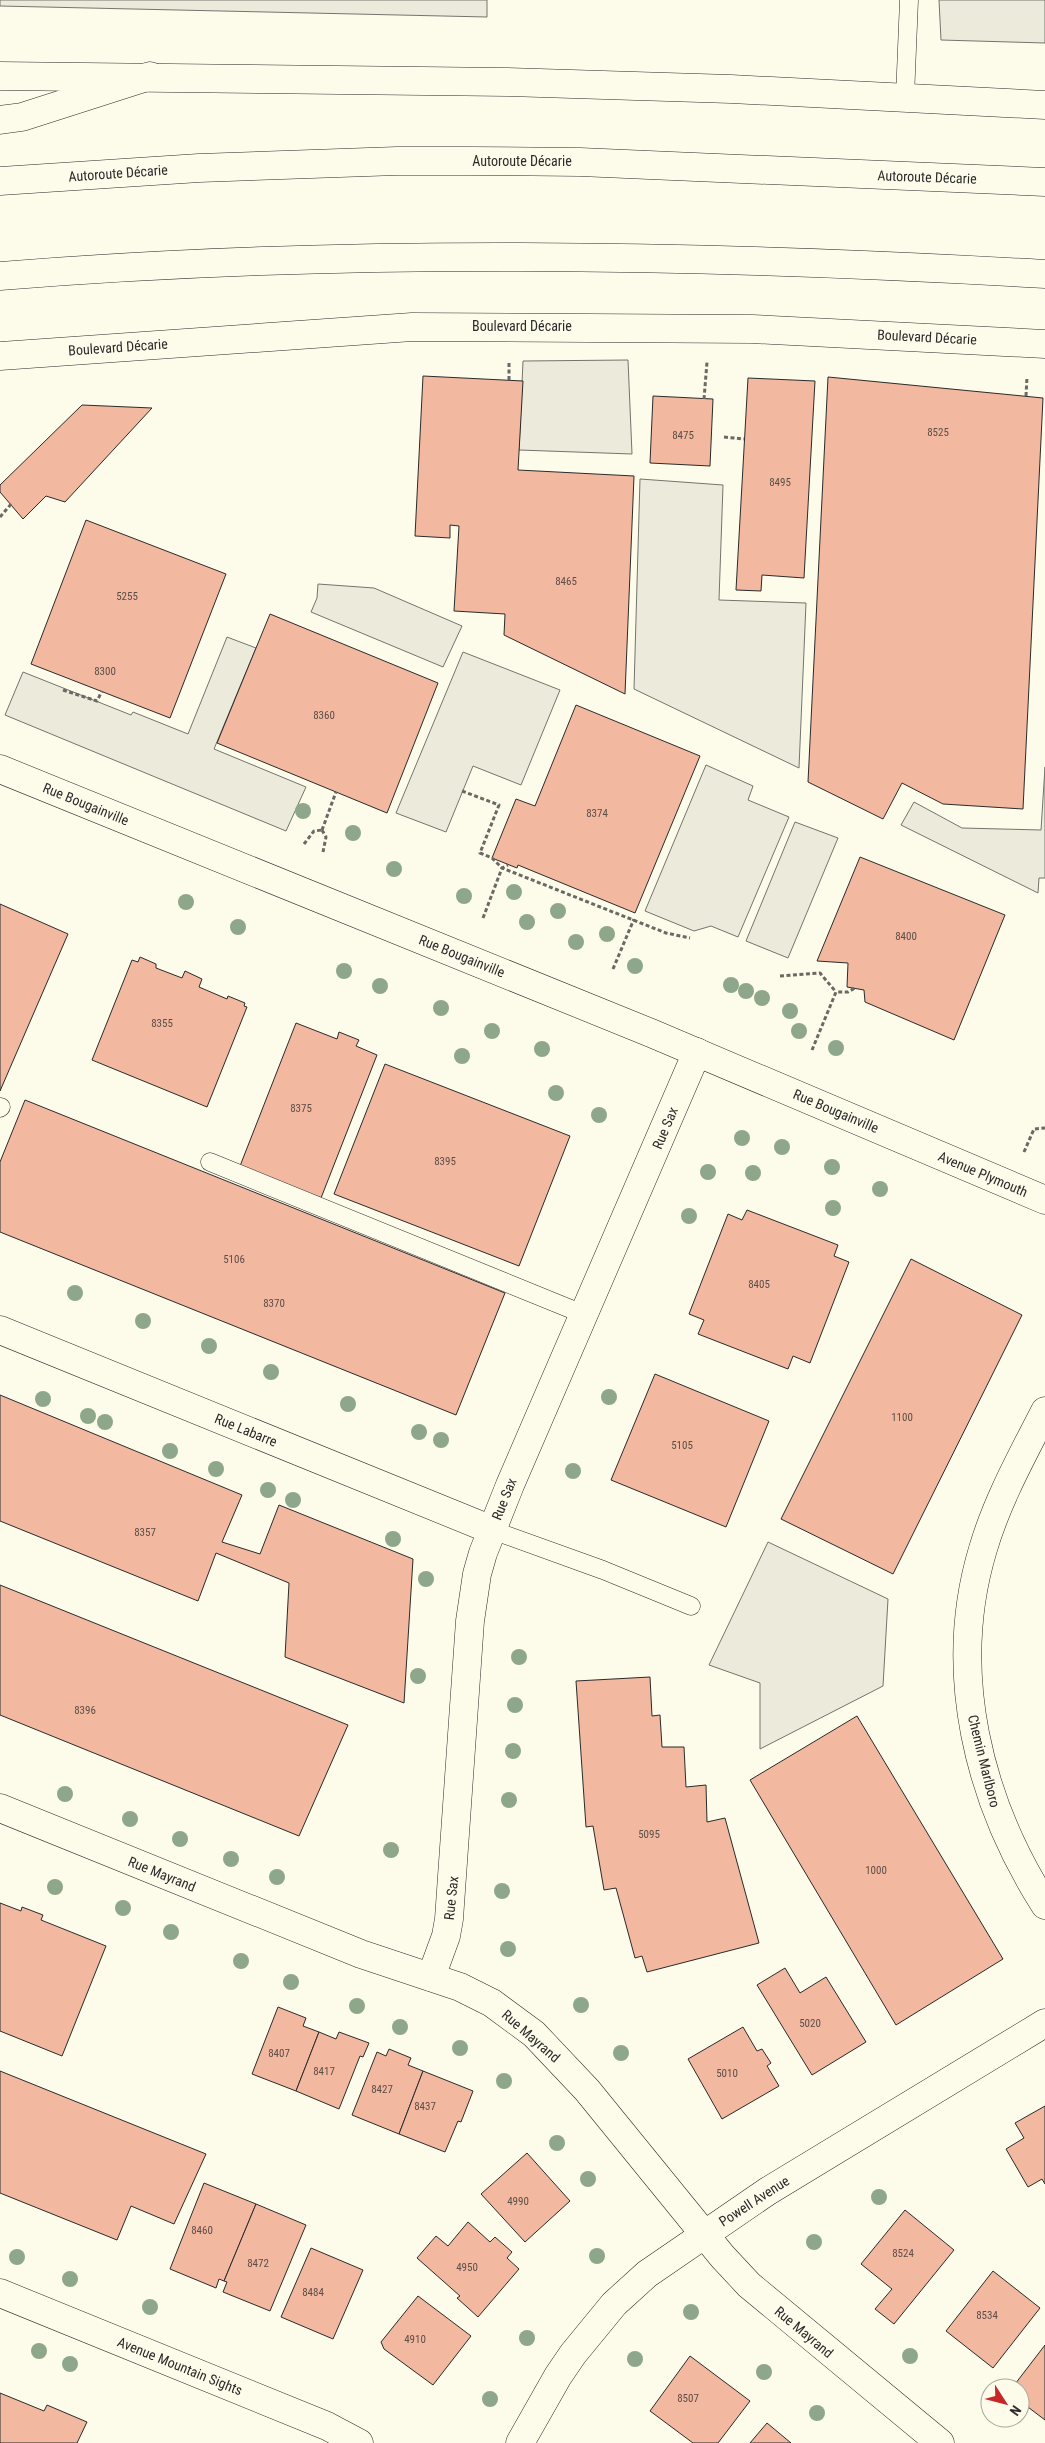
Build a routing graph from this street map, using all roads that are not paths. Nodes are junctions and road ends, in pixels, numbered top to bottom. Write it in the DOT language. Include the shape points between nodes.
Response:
graph roads {
  1 [pos="909,0"];
  2 [pos="0,76"];
  3 [pos="150,76"];
  4 [pos="906,97"];
  5 [pos="1045,105"];
  6 [pos="0,120"];
  7 [pos="0,181"];
  8 [pos="1045,182"];
  9 [pos="1045,274"];
  10 [pos="0,276"];
  11 [pos="1045,344"];
  12 [pos="0,356"];
  13 [pos="0,769"];
  14 [pos="697,1052"];
  15 [pos="921,1148"];
  16 [pos="210,1162"];
  17 [pos="1044,1198"];
  18 [pos="583,1314"];
  19 [pos="0,1330"];
  20 [pos="1045,1411"];
  21 [pos="492,1530"];
  22 [pos="691,1606"];
  23 [pos="0,1808"];
  24 [pos="1045,1905"];
  25 [pos="431,1977"];
  26 [pos="1045,2023"];
  27 [pos="705,2233"];
  28 [pos="0,2293"];
  29 [pos="359,2443"];
  30 [pos="520,2443"];
  31 [pos="940,2443"];
  1 -- 4 [label="lane"];
  2 -- 3 [label="main road"];
  3 -- 4 [label="main road" via="507,82"];
  3 -- 6 [label="main road" via="22,117"];
  4 -- 5 [label="main road"];
  7 -- 8 [label="main road, Autoroute Décarie" via="199,168 470,161 580,162"];
  9 -- 10 [label="main road" via="730,259 508,256 290,260"];
  11 -- 12 [label="main road, Boulevard Décarie" via="752,329 432,326"];
  13 -- 14 [label="main road, Rue Bougainville"];
  14 -- 15 [label="main road, Rue Bougainville"];
  14 -- 18 [label="main road, Rue Sax"];
  15 -- 17 [label="main road, Avenue Plymouth"];
  16 -- 18 [label="lane"];
  18 -- 21 [label="main road, Rue Sax"];
  19 -- 21 [label="main road, Rue Labarre"];
  20 -- 24 [label="main road, Chemin Marlboro" via="1008,1484 982,1550 971,1598 966,1644 975,1736 989,1789 1008,1837"];
  21 -- 22 [label="lane"];
  21 -- 25 [label="main road, Rue Sax" via="478,1570 470,1621 449,1919"];
  23 -- 25 [label="main road, Rue Mayrand" via="361,1954"];
  25 -- 27 [label="main road, Rue Mayrand" via="492,2003 534,2034 626,2134"];
  26 -- 27 [label="main road, Powell Avenue" via="768,2191"];
  27 -- 30 [label="main road, Powell Avenue" via="626,2292 592,2330 558,2376"];
  27 -- 31 [label="main road, Rue Mayrand" via="739,2275 772,2306"];
  28 -- 29 [label="main road, Avenue Mountain Sights" via="327,2426"];
}
